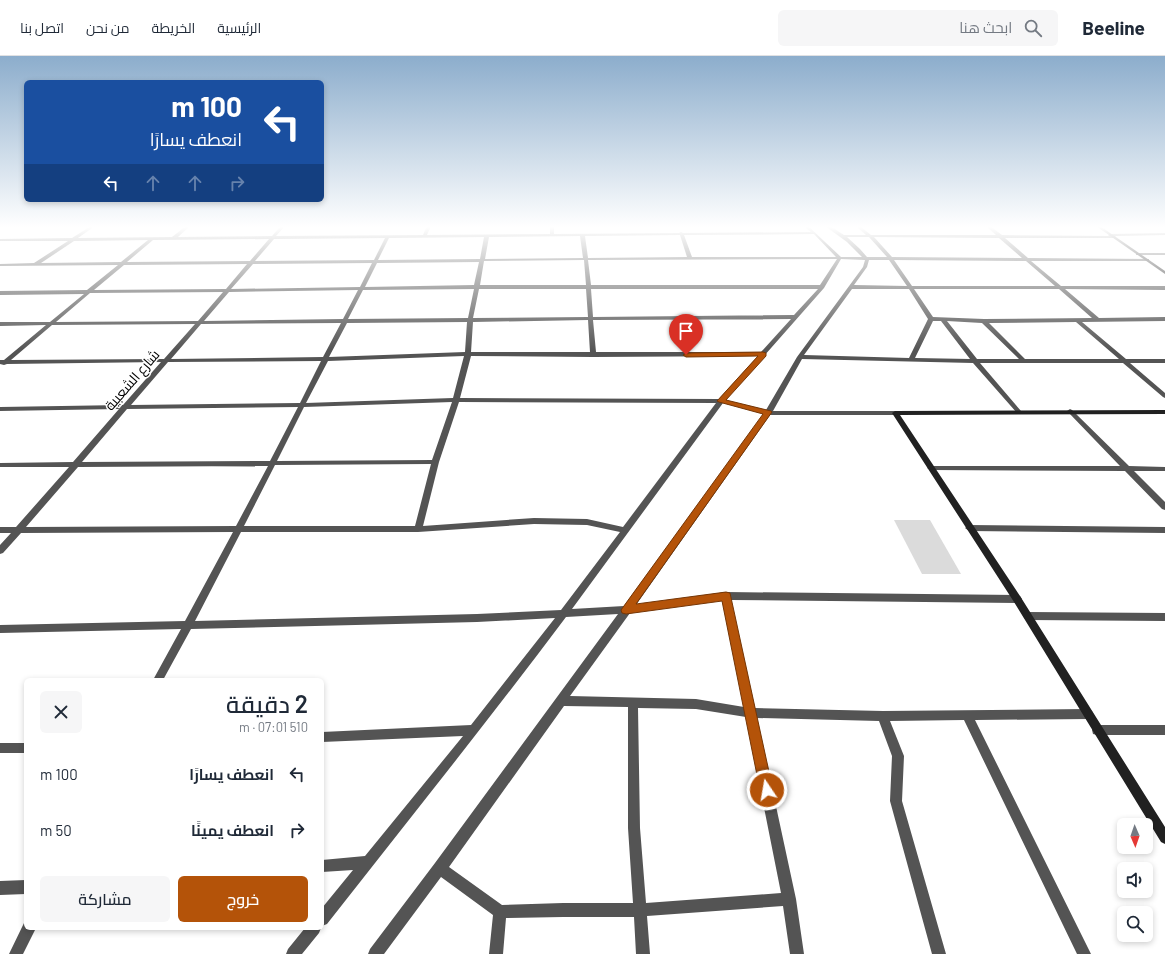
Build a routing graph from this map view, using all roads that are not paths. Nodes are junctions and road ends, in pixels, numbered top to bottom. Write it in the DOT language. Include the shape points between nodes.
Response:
graph roads {
  1 [pos="117,268"];
  2 [pos="247,268"];
  3 [pos="372,268"];
  4 [pos="481,268"];
  5 [pos="588,268"];
  6 [pos="834,268"];
  7 [pos="864,268"];
  8 [pos="897,268"];
  9 [pos="1037,268"];
  10 [pos="910,286"];
  11 [pos="477,287"];
  12 [pos="589,287"];
  13 [pos="822,287"];
  14 [pos="850,287"];
  15 [pos="361,288"];
  16 [pos="1060,288"];
  17 [pos="1165,288"];
  18 [pos="228,289"];
  19 [pos="90,291"];
  20 [pos="0,293"];
  21 [pos="795,317"];
  22 [pos="931,319"];
  23 [pos="1165,319"];
  24 [pos="590,320"];
  25 [pos="943,320"];
  26 [pos="1077,320"];
  27 [pos="1098,320"];
  28 [pos="470,321"];
  29 [pos="984,321"];
  30 [pos="199,322"];
  31 [pos="344,322"];
  32 [pos="0,324"];
  33 [pos="51,324"];
  34 [pos="468,354"];
  35 [pos="763,354"];
  36 [pos="593,355"];
  37 [pos="800,357"];
  38 [pos="326,358"];
  39 [pos="911,359"];
  40 [pos="166,360"];
  41 [pos="1023,360"];
  42 [pos="975,361"];
  43 [pos="1122,361"];
  44 [pos="1165,361"];
  45 [pos="2,363"];
  46 [pos="1165,396"];
  47 [pos="456,400"];
  48 [pos="721,401"];
  49 [pos="302,405"];
  50 [pos="125,407"];
  51 [pos="0,409"];
  52 [pos="1070,411"];
  53 [pos="768,412"];
  54 [pos="1019,412"];
  55 [pos="1165,412"];
  56 [pos="895,413"];
  57 [pos="435,462"];
  58 [pos="273,463"];
  59 [pos="75,464"];
  60 [pos="0,465"];
  61 [pos="931,468"];
  62 [pos="1128,469"];
  63 [pos="1165,469"];
  64 [pos="1165,507"];
  65 [pos="969,528"];
  66 [pos="239,529"];
  67 [pos="418,529"];
  68 [pos="0,530"];
  69 [pos="18,530"];
  70 [pos="626,530"];
  71 [pos="1165,530"];
  72 [pos="0,551"];
  73 [pos="726,596"];
  74 [pos="1017,599"];
  75 [pos="626,610"];
  76 [pos="564,613"];
  77 [pos="1028,616"];
  78 [pos="1165,617"];
  79 [pos="188,625"];
  80 [pos="0,629"];
  81 [pos="159,678"];
  82 [pos="560,701"];
  83 [pos="633,703"];
  84 [pos="750,713"];
  85 [pos="1088,714"];
  86 [pos="883,716"];
  87 [pos="967,716"];
  88 [pos="474,730"];
  89 [pos="1097,730"];
  90 [pos="1165,730"];
  91 [pos="324,737"];
  92 [pos="0,748"];
  93 [pos="24,748"];
  94 [pos="1165,838"];
  95 [pos="369,862"];
  96 [pos="324,866"];
  97 [pos="440,868"];
  98 [pos="24,887"];
  99 [pos="0,888"];
  100 [pos="789,899"];
  101 [pos="641,910"];
  102 [pos="500,912"];
  103 [pos="324,917"];
  104 [pos="28,930"];
  105 [pos="312,930"];
  106 [pos="16,954"];
  107 [pos="293,954"];
  108 [pos="375,954"];
  109 [pos="496,954"];
  110 [pos="643,954"];
  111 [pos="797,954"];
  112 [pos="939,954"];
  113 [pos="1084,954"];
  1 -- 19 [label="street"];
  2 -- 18 [label="street, شارع الشعبية"];
  3 -- 15 [label="street"];
  4 -- 11 [label="street"];
  5 -- 12 [label="street"];
  6 -- 13 [label="street"];
  7 -- 14 [label="street"];
  8 -- 10 [label="street"];
  9 -- 16 [label="street"];
  10 -- 14 [label="street"];
  10 -- 16 [label="street"];
  10 -- 22 [label="street"];
  11 -- 12 [label="street"];
  11 -- 15 [label="street"];
  11 -- 28 [label="street"];
  12 -- 13 [label="street"];
  12 -- 24 [label="street"];
  13 -- 21 [label="street"];
  14 -- 37 [label="street"];
  15 -- 18 [label="street"];
  15 -- 31 [label="street"];
  16 -- 17 [label="street"];
  16 -- 27 [label="street"];
  18 -- 19 [label="street"];
  18 -- 30 [label="street, شارع الشعبية"];
  19 -- 20 [label="street"];
  19 -- 33 [label="street"];
  21 -- 24 [label="street"];
  21 -- 35 [label="street"];
  22 -- 25 [label="street"];
  22 -- 39 [label="street"];
  23 -- 27 [label="street"];
  24 -- 28 [label="street"];
  24 -- 36 [label="street"];
  25 -- 29 [label="street"];
  25 -- 42 [label="street"];
  26 -- 27 [label="street"];
  26 -- 29 [label="street"];
  26 -- 43 [label="street"];
  28 -- 31 [label="street"];
  28 -- 34 [label="street"];
  29 -- 41 [label="street"];
  30 -- 31 [label="street"];
  30 -- 33 [label="street"];
  30 -- 40 [label="street, شارع الشعبية"];
  31 -- 38 [label="street"];
  32 -- 33 [label="street"];
  33 -- 45 [label="street"];
  34 -- 36 [label="street"];
  34 -- 38 [label="street"];
  34 -- 47 [label="street"];
  35 -- 36 [label="street"];
  35 -- 48 [label="street"];
  37 -- 39 [label="street"];
  37 -- 53 [label="street"];
  38 -- 40 [label="street"];
  38 -- 49 [label="street"];
  39 -- 42 [label="street"];
  40 -- 45 [label="street"];
  40 -- 50 [label="street, شارع الشعبية"];
  41 -- 42 [label="street"];
  41 -- 43 [label="street"];
  42 -- 54 [label="street"];
  43 -- 44 [label="street"];
  43 -- 46 [label="street"];
  47 -- 48 [label="street"];
  47 -- 49 [label="street"];
  47 -- 57 [label="street"];
  48 -- 53 [label="street"];
  48 -- 70 [label="street"];
  49 -- 50 [label="street"];
  49 -- 58 [label="street"];
  50 -- 51 [label="street"];
  50 -- 59 [label="street, شارع الشعبية"];
  52 -- 54 [label="street"];
  52 -- 55 [label="street"];
  52 -- 62 [label="street"];
  53 -- 56 [label="street"];
  53 -- 75 [label="street"];
  54 -- 56 [label="street"];
  56 -- 61 [label="street"];
  57 -- 58 [label="street"];
  57 -- 67 [label="street"];
  58 -- 59 [label="street"];
  58 -- 66 [label="street"];
  59 -- 60 [label="street"];
  59 -- 69 [label="street, شارع الشعبية"];
  61 -- 62 [label="street"];
  61 -- 65 [label="street"];
  62 -- 63 [label="street"];
  62 -- 64 [label="street"];
  65 -- 71 [label="street"];
  65 -- 74 [label="street"];
  66 -- 67 [label="street"];
  66 -- 69 [label="street"];
  66 -- 79 [label="street"];
  67 -- 70 [label="street" via="534,521 587,522"];
  68 -- 69 [label="street"];
  69 -- 72 [label="street, شارع الشعبية"];
  70 -- 76 [label="street"];
  73 -- 74 [label="street"];
  73 -- 75 [label="street"];
  73 -- 84 [label="street"];
  74 -- 77 [label="street"];
  75 -- 76 [label="street"];
  75 -- 82 [label="street"];
  76 -- 79 [label="street" via="477,618"];
  76 -- 88 [label="street"];
  77 -- 78 [label="street"];
  77 -- 85 [label="street"];
  79 -- 80 [label="street"];
  79 -- 81 [label="street"];
  82 -- 83 [label="street"];
  82 -- 97 [label="street"];
  83 -- 84 [label="street" via="696,704"];
  83 -- 101 [label="street" via="634,828"];
  84 -- 86 [label="street"];
  84 -- 100 [label="street"];
  85 -- 87 [label="street"];
  85 -- 89 [label="street"];
  86 -- 87 [label="street"];
  86 -- 112 [label="street" via="898,756 896,801"];
  87 -- 113 [label="street"];
  88 -- 91 [label="street"];
  88 -- 95 [label="street"];
  89 -- 90 [label="street"];
  89 -- 94 [label="street"];
  92 -- 93 [label="street"];
  95 -- 96 [label="street"];
  95 -- 103 [label="street"];
  97 -- 102 [label="street"];
  97 -- 108 [label="street"];
  98 -- 99 [label="street"];
  100 -- 101 [label="street"];
  100 -- 111 [label="street"];
  101 -- 102 [label="street"];
  101 -- 110 [label="street"];
  102 -- 109 [label="street"];
  104 -- 106 [label="street"];
  105 -- 107 [label="street"];
}
